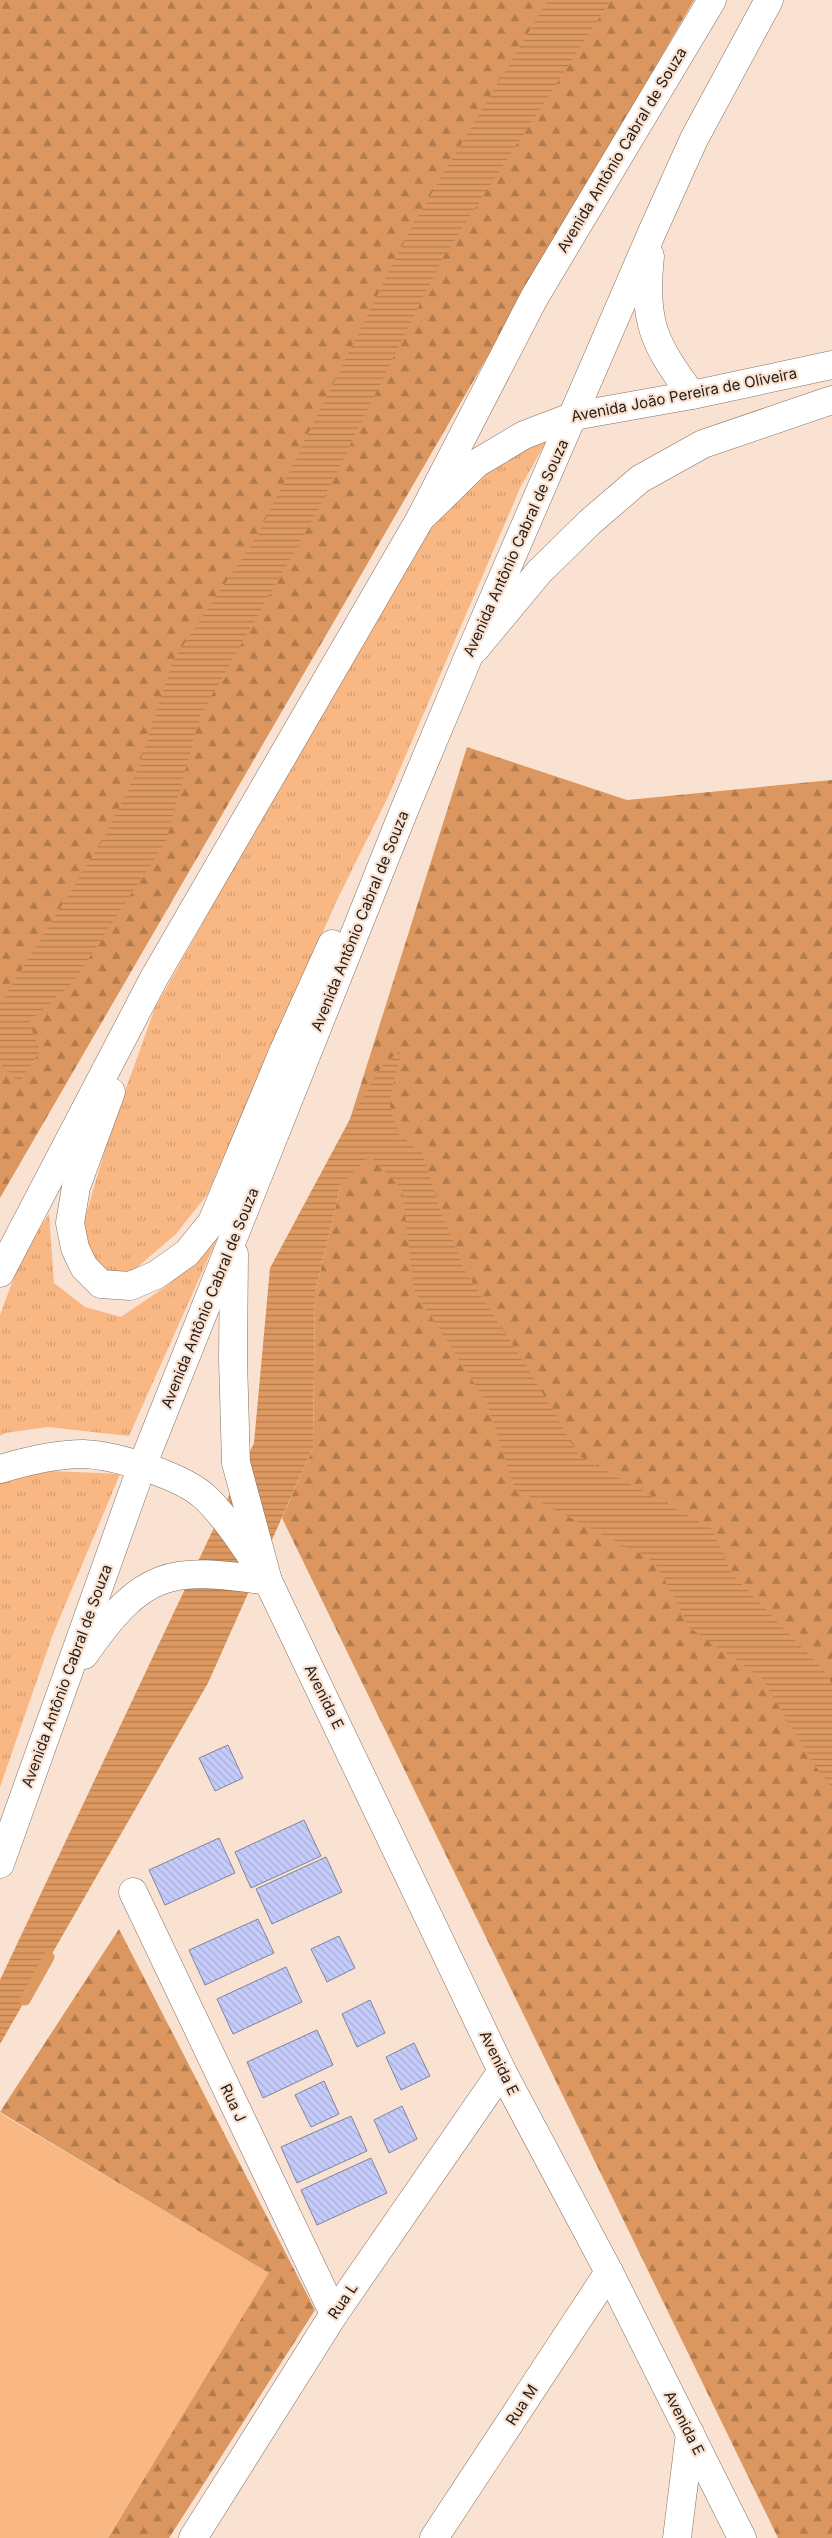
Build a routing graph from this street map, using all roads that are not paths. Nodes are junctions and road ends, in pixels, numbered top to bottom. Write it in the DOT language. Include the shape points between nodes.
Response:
graph roads {
  1 [pos="712,0"];
  2 [pos="769,0"];
  3 [pos="653,230"];
  4 [pos="832,365"];
  5 [pos="692,395"];
  6 [pos="832,400"];
  7 [pos="574,416"];
  8 [pos="420,519"];
  9 [pos="467,660"];
  10 [pos="403,813"];
  11 [pos="154,978"];
  12 [pos="234,1237"];
  13 [pos="0,1274"];
  14 [pos="142,1466"];
  15 [pos="0,1469"];
  16 [pos="268,1581"];
  17 [pos="64,1685"];
  18 [pos="0,1864"];
  19 [pos="133,1892"];
  20 [pos="502,2071"];
  21 [pos="609,2272"];
  22 [pos="334,2314"];
  23 [pos="690,2433"];
  24 [pos="193,2538"];
  25 [pos="434,2538"];
  26 [pos="677,2538"];
  27 [pos="742,2538"];
  1 -- 8 [label="main road, Avenida Antônio Cabral de Souza" via="534,298"];
  2 -- 3 [label="main road, Avenida Antônio Cabral de Souza" via="694,139"];
  3 -- 5 [label="main road" via="646,289 648,314 670,366"];
  3 -- 7 [label="main road, Avenida Antônio Cabral de Souza"];
  4 -- 5 [label="main road, Avenida João Pereira de Oliveira"];
  5 -- 7 [label="main road, Avenida João Pereira de Oliveira"];
  6 -- 9 [label="main road" via="703,444 640,479 539,572"];
  7 -- 8 [label="main road, Avenida João Pereira de Oliveira" via="524,434 477,463"];
  7 -- 9 [label="main road, Avenida Antônio Cabral de Souza"];
  8 -- 11 [label="main road, Avenida Antônio Cabral de Souza"];
  9 -- 10 [label="main road, Avenida Antônio Cabral de Souza"];
  10 -- 11 [label="main road" via="356,892 284,1050 212,1222 186,1254 156,1275 130,1286 101,1284 84,1267 75,1248 70,1223 76,1187"];
  10 -- 12 [label="main road, Avenida Antônio Cabral de Souza"];
  11 -- 13 [label="main road, Avenida Antônio Cabral de Souza"];
  12 -- 14 [label="main road, Avenida Antônio Cabral de Souza"];
  12 -- 16 [label="main road" via="236,1463"];
  14 -- 15 [label="main road" via="84,1454 34,1460"];
  14 -- 16 [label="main road" via="173,1478 206,1498 235,1532"];
  14 -- 17 [label="main road, Avenida Antônio Cabral de Souza"];
  16 -- 17 [label="main road" via="220,1574 181,1574 158,1581 131,1597 110,1618"];
  16 -- 20 [label="main road, Avenida E"];
  17 -- 18 [label="main road, Avenida Antônio Cabral de Souza"];
  19 -- 22 [label="main road, Rua J"];
  20 -- 21 [label="main road, Avenida E"];
  20 -- 22 [label="main road, Rua L"];
  21 -- 23 [label="main road, Avenida E"];
  21 -- 25 [label="main road, Rua M"];
  22 -- 24 [label="main road, Rua L"];
  23 -- 26 [label="main road"];
  23 -- 27 [label="main road, Avenida E"];
}
